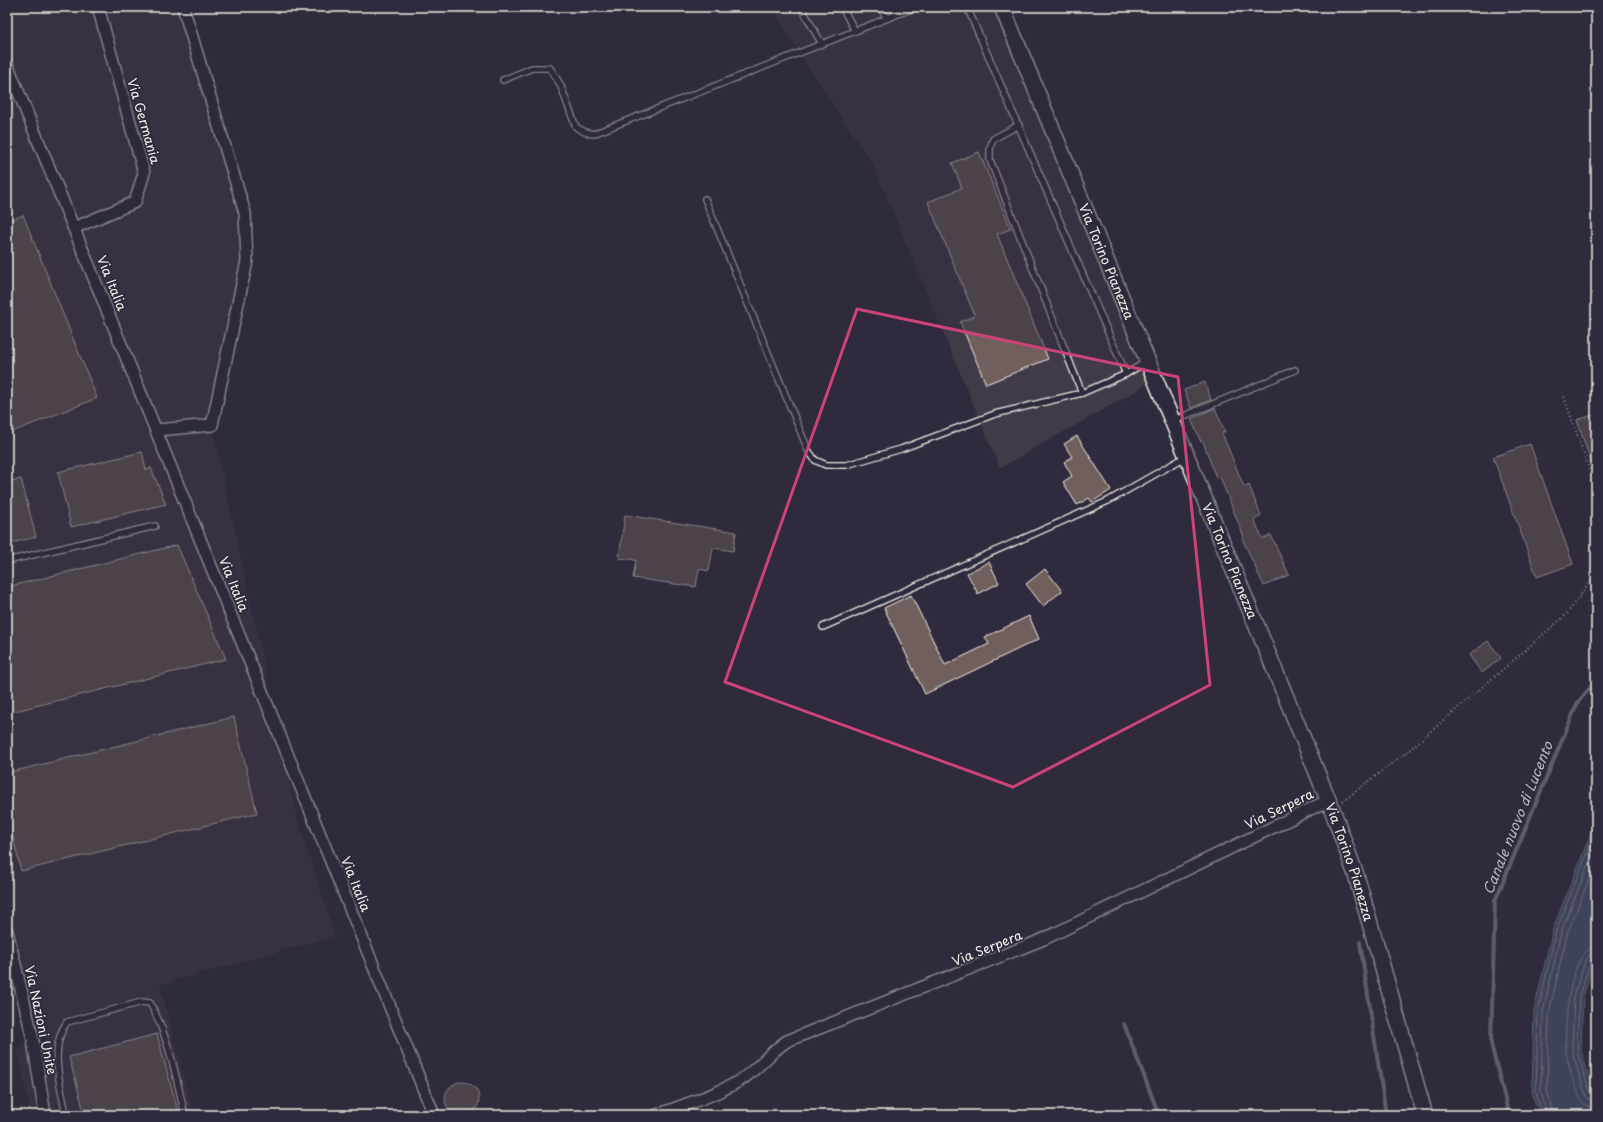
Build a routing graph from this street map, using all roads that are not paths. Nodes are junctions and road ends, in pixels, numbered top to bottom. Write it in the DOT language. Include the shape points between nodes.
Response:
graph roads {
  1 [pos="98,7"];
  2 [pos="183,7"];
  3 [pos="801,7"];
  4 [pos="842,7"];
  5 [pos="880,7"];
  6 [pos="916,7"];
  7 [pos="967,7"];
  8 [pos="993,7"];
  9 [pos="1004,12"];
  10 [pos="887,18"];
  11 [pos="855,31"];
  12 [pos="822,44"];
  13 [pos="7,64"];
  14 [pos="503,80"];
  15 [pos="1019,125"];
  16 [pos="705,199"];
  17 [pos="74,228"];
  18 [pos="1148,361"];
  19 [pos="1296,370"];
  20 [pos="1126,374"];
  21 [pos="1082,393"];
  22 [pos="1172,421"];
  23 [pos="157,430"];
  24 [pos="1187,456"];
  25 [pos="155,526"];
  26 [pos="7,561"];
  27 [pos="823,627"];
  28 [pos="1330,805"];
  29 [pos="7,931"];
  30 [pos="45,1115"];
  31 [pos="66,1115"];
  32 [pos="185,1115"];
  33 [pos="434,1115"];
  34 [pos="657,1115"];
  35 [pos="1425,1115"];
  1 -- 17 [label="street, Via Germania" via="144,173 135,202"];
  2 -- 23 [label="street" via="245,213 247,261 212,425"];
  3 -- 12 [label="lane"];
  4 -- 11 [label="lane"];
  5 -- 10 [label="lane"];
  6 -- 10 [label="lane"];
  7 -- 15 [label="lane"];
  8 -- 9 [label="main road, Via Torino Pianezza"];
  9 -- 18 [label="main road, Via Torino Pianezza"];
  10 -- 11 [label="lane"];
  11 -- 12 [label="lane"];
  12 -- 14 [label="lane" via="593,134 576,127 560,84 550,68 532,68"];
  13 -- 17 [label="street, Via Italia"];
  15 -- 20 [label="lane"];
  15 -- 21 [label="lane" via="993,139 990,160"];
  16 -- 21 [label="lane" via="814,460 826,465 846,465 901,449 996,414"];
  17 -- 23 [label="street, Via Italia"];
  18 -- 20 [label="lane"];
  18 -- 22 [label="main road, Via Torino Pianezza"];
  19 -- 22 [label="lane"];
  20 -- 21 [label="lane"];
  22 -- 24 [label="main road, Via Torino Pianezza"];
  23 -- 33 [label="street, Via Italia"];
  24 -- 27 [label="lane" via="1108,501"];
  24 -- 28 [label="main road, Via Torino Pianezza"];
  25 -- 26 [label="lane"];
  28 -- 34 [label="street, Via Serpera" via="1044,939 787,1041 743,1079"];
  28 -- 35 [label="main road, Via Torino Pianezza" via="1356,875"];
  29 -- 30 [label="street, Via Nazioni Unite" via="32,1035"];
  31 -- 32 [label="lane" via="57,1052 61,1030 67,1022 142,1002 150,1003 154,1010 168,1048"];
}
